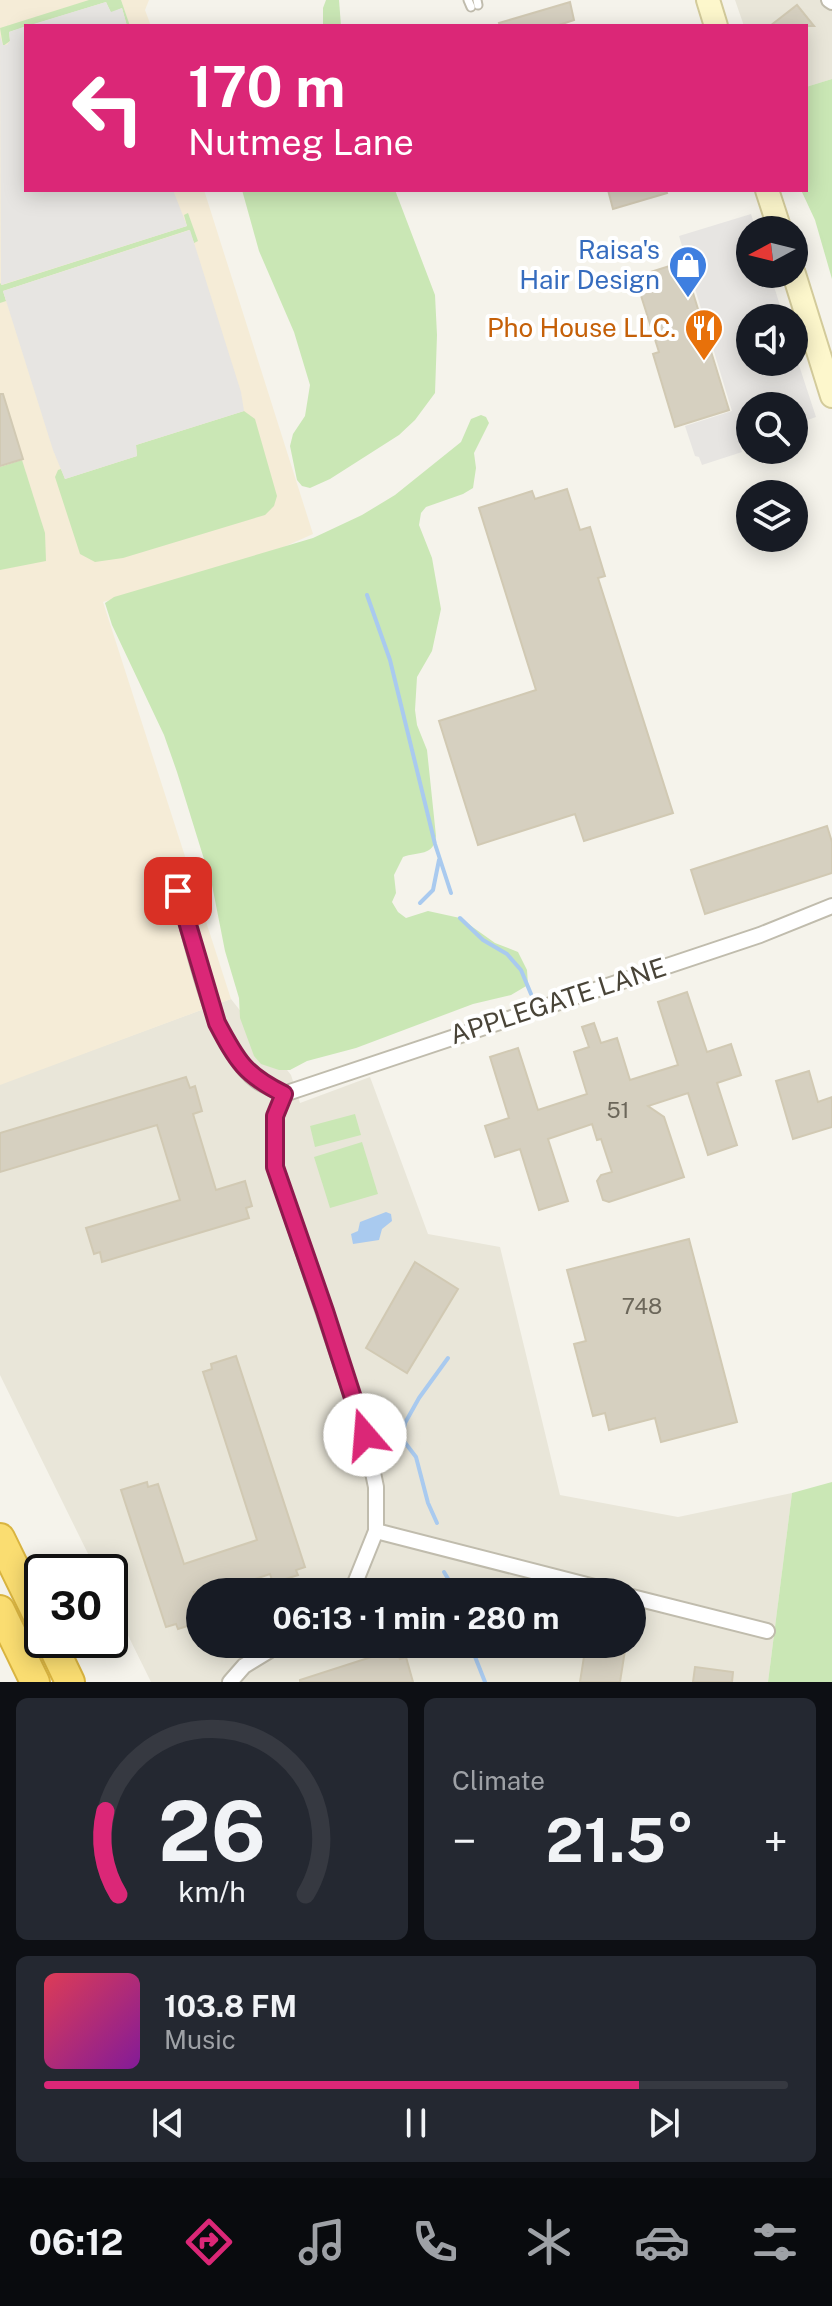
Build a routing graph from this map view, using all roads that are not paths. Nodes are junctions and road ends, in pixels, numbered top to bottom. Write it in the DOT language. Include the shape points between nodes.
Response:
graph roads {
  1 [pos="708,0"];
  2 [pos="715,24"];
  3 [pos="768,192"];
  4 [pos="775,216"];
  5 [pos="798,288"];
  6 [pos="832,396"];
  7 [pos="178,891"];
  8 [pos="832,906"];
  9 [pos="284,1094"];
  10 [pos="376,1531"];
  11 [pos="0,1538"];
  12 [pos="357,1578"];
  13 [pos="559,1578"];
  14 [pos="24,1587"];
  15 [pos="646,1601"];
  16 [pos="0,1610"];
  17 [pos="767,1631"];
  18 [pos="0,1646"];
  19 [pos="59,1658"];
  20 [pos="257,1658"];
  21 [pos="17,1682"];
  22 [pos="35,1682"];
  23 [pos="70,1682"];
  24 [pos="230,1682"];
  1 -- 2 [label="main road"];
  3 -- 4 [label="main road"];
  5 -- 6 [label="main road"];
  7 -- 9 [label="street" via="223,1035 256,1080"];
  8 -- 9 [label="street, APPLEGATE LANE" via="760,935"];
  9 -- 10 [label="street" via="275,1116 275,1167 365,1435 376,1487"];
  10 -- 12 [label="street"];
  10 -- 13 [label="street"];
  11 -- 14 [label="highway"];
  15 -- 17 [label="street"];
  16 -- 22 [label="highway"];
  18 -- 21 [label="highway"];
  19 -- 23 [label="highway"];
  20 -- 24 [label="street"];
}
